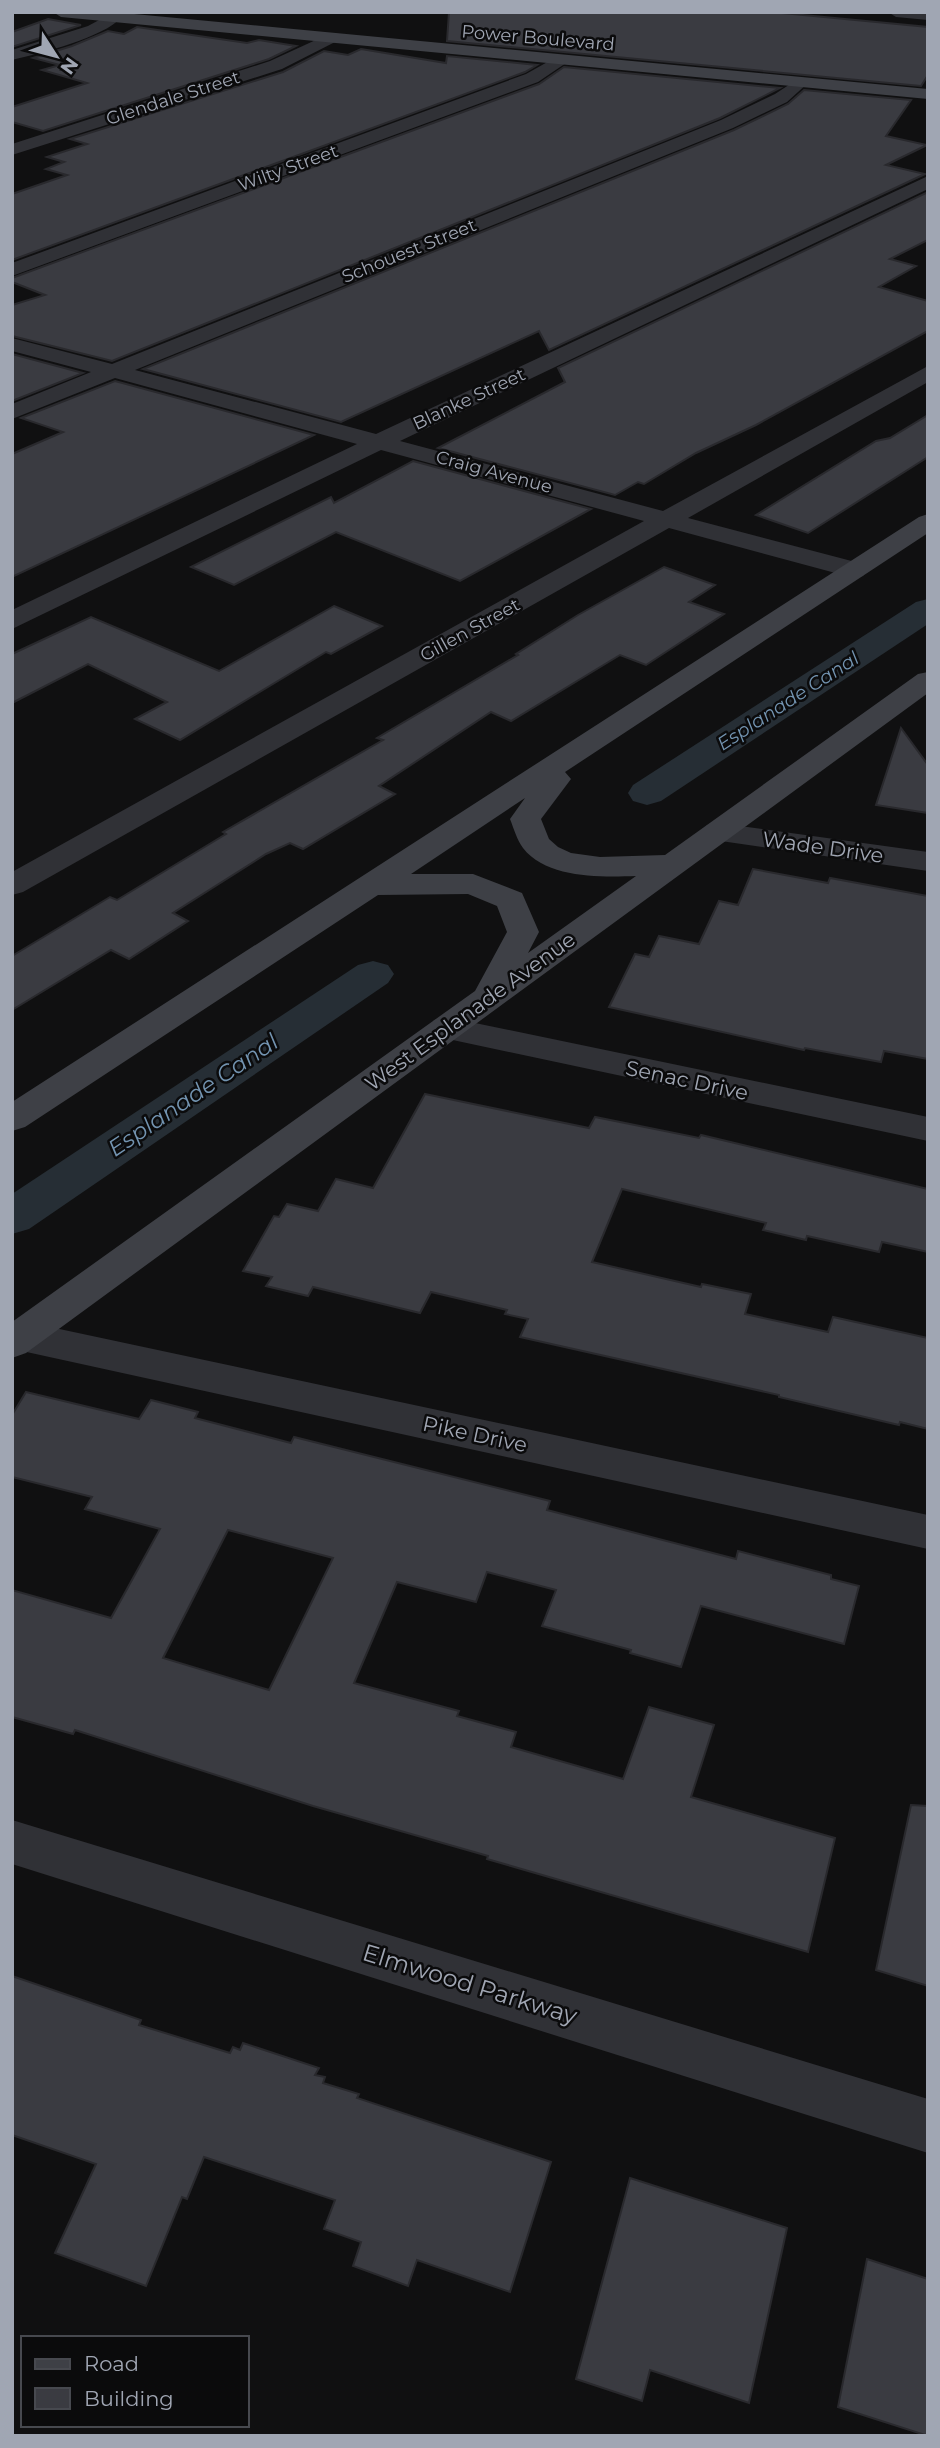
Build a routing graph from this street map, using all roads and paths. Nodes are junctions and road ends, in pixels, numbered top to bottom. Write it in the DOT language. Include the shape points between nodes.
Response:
graph roads {
  1 [pos="61,12"];
  2 [pos="896,12"];
  3 [pos="928,15"];
  4 [pos="114,17"];
  5 [pos="270,32"];
  6 [pos="469,33"];
  7 [pos="331,38"];
  8 [pos="12,55"];
  9 [pos="560,60"];
  10 [pos="801,82"];
  11 [pos="923,93"];
  12 [pos="12,150"];
  13 [pos="928,182"];
  14 [pos="12,270"];
  15 [pos="12,344"];
  16 [pos="113,370"];
  17 [pos="928,373"];
  18 [pos="12,412"];
  19 [pos="381,441"];
  20 [pos="668,520"];
  21 [pos="928,522"];
  22 [pos="854,570"];
  23 [pos="12,621"];
  24 [pos="928,680"];
  25 [pos="577,752"];
  26 [pos="718,832"];
  27 [pos="928,862"];
  28 [pos="674,864"];
  29 [pos="12,885"];
  30 [pos="372,887"];
  31 [pos="484,1000"];
  32 [pos="446,1028"];
  33 [pos="12,1119"];
  34 [pos="928,1129"];
  35 [pos="17,1339"];
  36 [pos="928,1532"];
  37 [pos="12,1842"];
  38 [pos="928,2126"];
  1 -- 4 [label="main road, Power Boulevard"];
  2 -- 3 [label="street"];
  4 -- 5 [label="main road, Power Boulevard"];
  4 -- 8 [label="street" via="94,29"];
  5 -- 6 [label="main road" via="321,30 448,40"];
  5 -- 7 [label="main road, Power Boulevard"];
  7 -- 9 [label="main road, Power Boulevard"];
  7 -- 12 [label="street, Glendale Street" via="276,65"];
  9 -- 10 [label="main road, Power Boulevard"];
  9 -- 14 [label="street, Wilty Street" via="532,78"];
  10 -- 11 [label="main road, Power Boulevard"];
  10 -- 16 [label="street, Schouest Street" via="781,98 727,124"];
  13 -- 19 [label="street, Blanke Street"];
  15 -- 16 [label="street, Craig Avenue"];
  16 -- 18 [label="street, Schouest Street"];
  16 -- 19 [label="street, Craig Avenue"];
  17 -- 20 [label="street, Gillen Street"];
  19 -- 20 [label="street, Craig Avenue"];
  19 -- 23 [label="street, Blanke Street"];
  20 -- 22 [label="street, Craig Avenue"];
  20 -- 29 [label="street, Gillen Street"];
  21 -- 22 [label="main road"];
  22 -- 25 [label="main road"];
  24 -- 26 [label="main road, West Esplanade Avenue"];
  25 -- 28 [label="main road" via="525,819 537,846 562,861 609,868"];
  25 -- 30 [label="main road"];
  26 -- 27 [label="street, Wade Drive"];
  26 -- 28 [label="main road, West Esplanade Avenue"];
  28 -- 31 [label="main road, West Esplanade Avenue"];
  30 -- 31 [label="main road" via="473,884 511,900 523,932"];
  30 -- 33 [label="main road"];
  31 -- 32 [label="main road, West Esplanade Avenue"];
  32 -- 34 [label="street, Senac Drive"];
  32 -- 35 [label="main road, West Esplanade Avenue"];
  35 -- 36 [label="street, Pike Drive"];
  37 -- 38 [label="street, Elmwood Parkway"];
}
